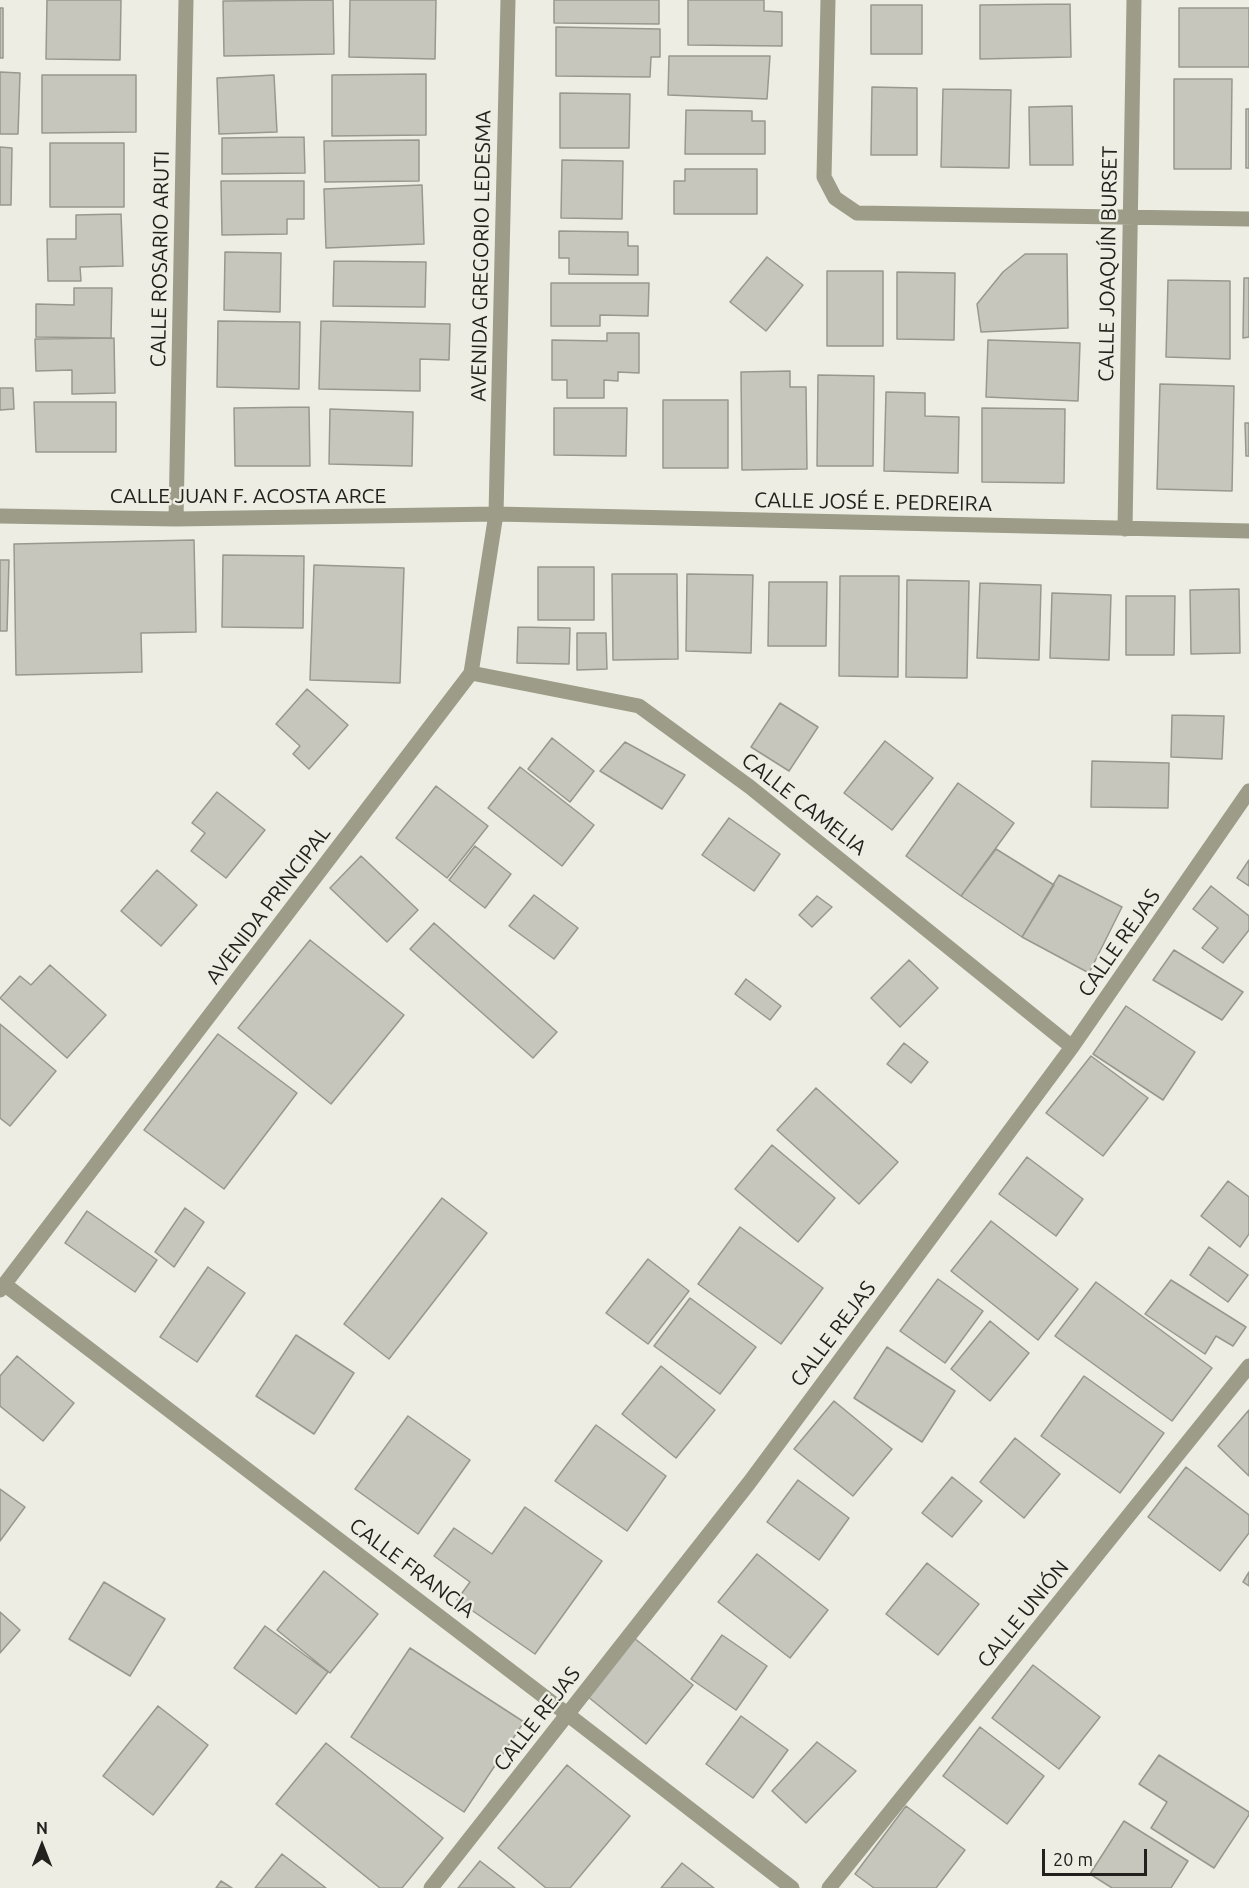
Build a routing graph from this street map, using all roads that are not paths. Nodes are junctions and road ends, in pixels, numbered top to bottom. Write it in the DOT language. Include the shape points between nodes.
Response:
graph roads {
  1 [pos="186,0"];
  2 [pos="508,0"];
  3 [pos="828,0"];
  4 [pos="1134,0"];
  5 [pos="1129,218"];
  6 [pos="1249,219"];
  7 [pos="496,514"];
  8 [pos="0,516"];
  9 [pos="176,519"];
  10 [pos="1125,529"];
  11 [pos="1249,531"];
  12 [pos="471,674"];
  13 [pos="1249,792"];
  14 [pos="1072,1047"];
  15 [pos="2,1287"];
  16 [pos="1249,1366"];
  17 [pos="567,1714"];
  18 [pos="432,1888"];
  19 [pos="792,1888"];
  20 [pos="829,1888"];
  1 -- 9 [label="street, CALLE ROSARIO ARUTI"];
  2 -- 7 [label="street, AVENIDA GREGORIO LEDESMA"];
  3 -- 5 [label="street" via="824,177 835,198 858,213"];
  4 -- 5 [label="street, CALLE JOAQUÍN BURSET"];
  5 -- 6 [label="street"];
  5 -- 10 [label="street, CALLE JOAQUÍN BURSET"];
  7 -- 9 [label="street, CALLE JUAN F. ACOSTA ARCE"];
  7 -- 10 [label="street, CALLE JOSÉ E. PEDREIRA"];
  7 -- 12 [label="street, AVENIDA PRINCIPAL"];
  8 -- 9 [label="street, CALLE JUAN F. ACOSTA ARCE"];
  10 -- 11 [label="street, CALLE JOSÉ E. PEDREIRA"];
  12 -- 14 [label="street, CALLE CAMELIA" via="639,706 750,787"];
  12 -- 15 [label="street, AVENIDA PRINCIPAL"];
  13 -- 14 [label="street, CALLE REJAS"];
  14 -- 17 [label="street, CALLE REJAS" via="749,1483"];
  15 -- 17 [label="street, CALLE FRANCIA"];
  16 -- 20 [label="street, CALLE UNIÓN"];
  17 -- 18 [label="street, CALLE REJAS"];
  17 -- 19 [label="street, CALLE FRANCIA"];
}
